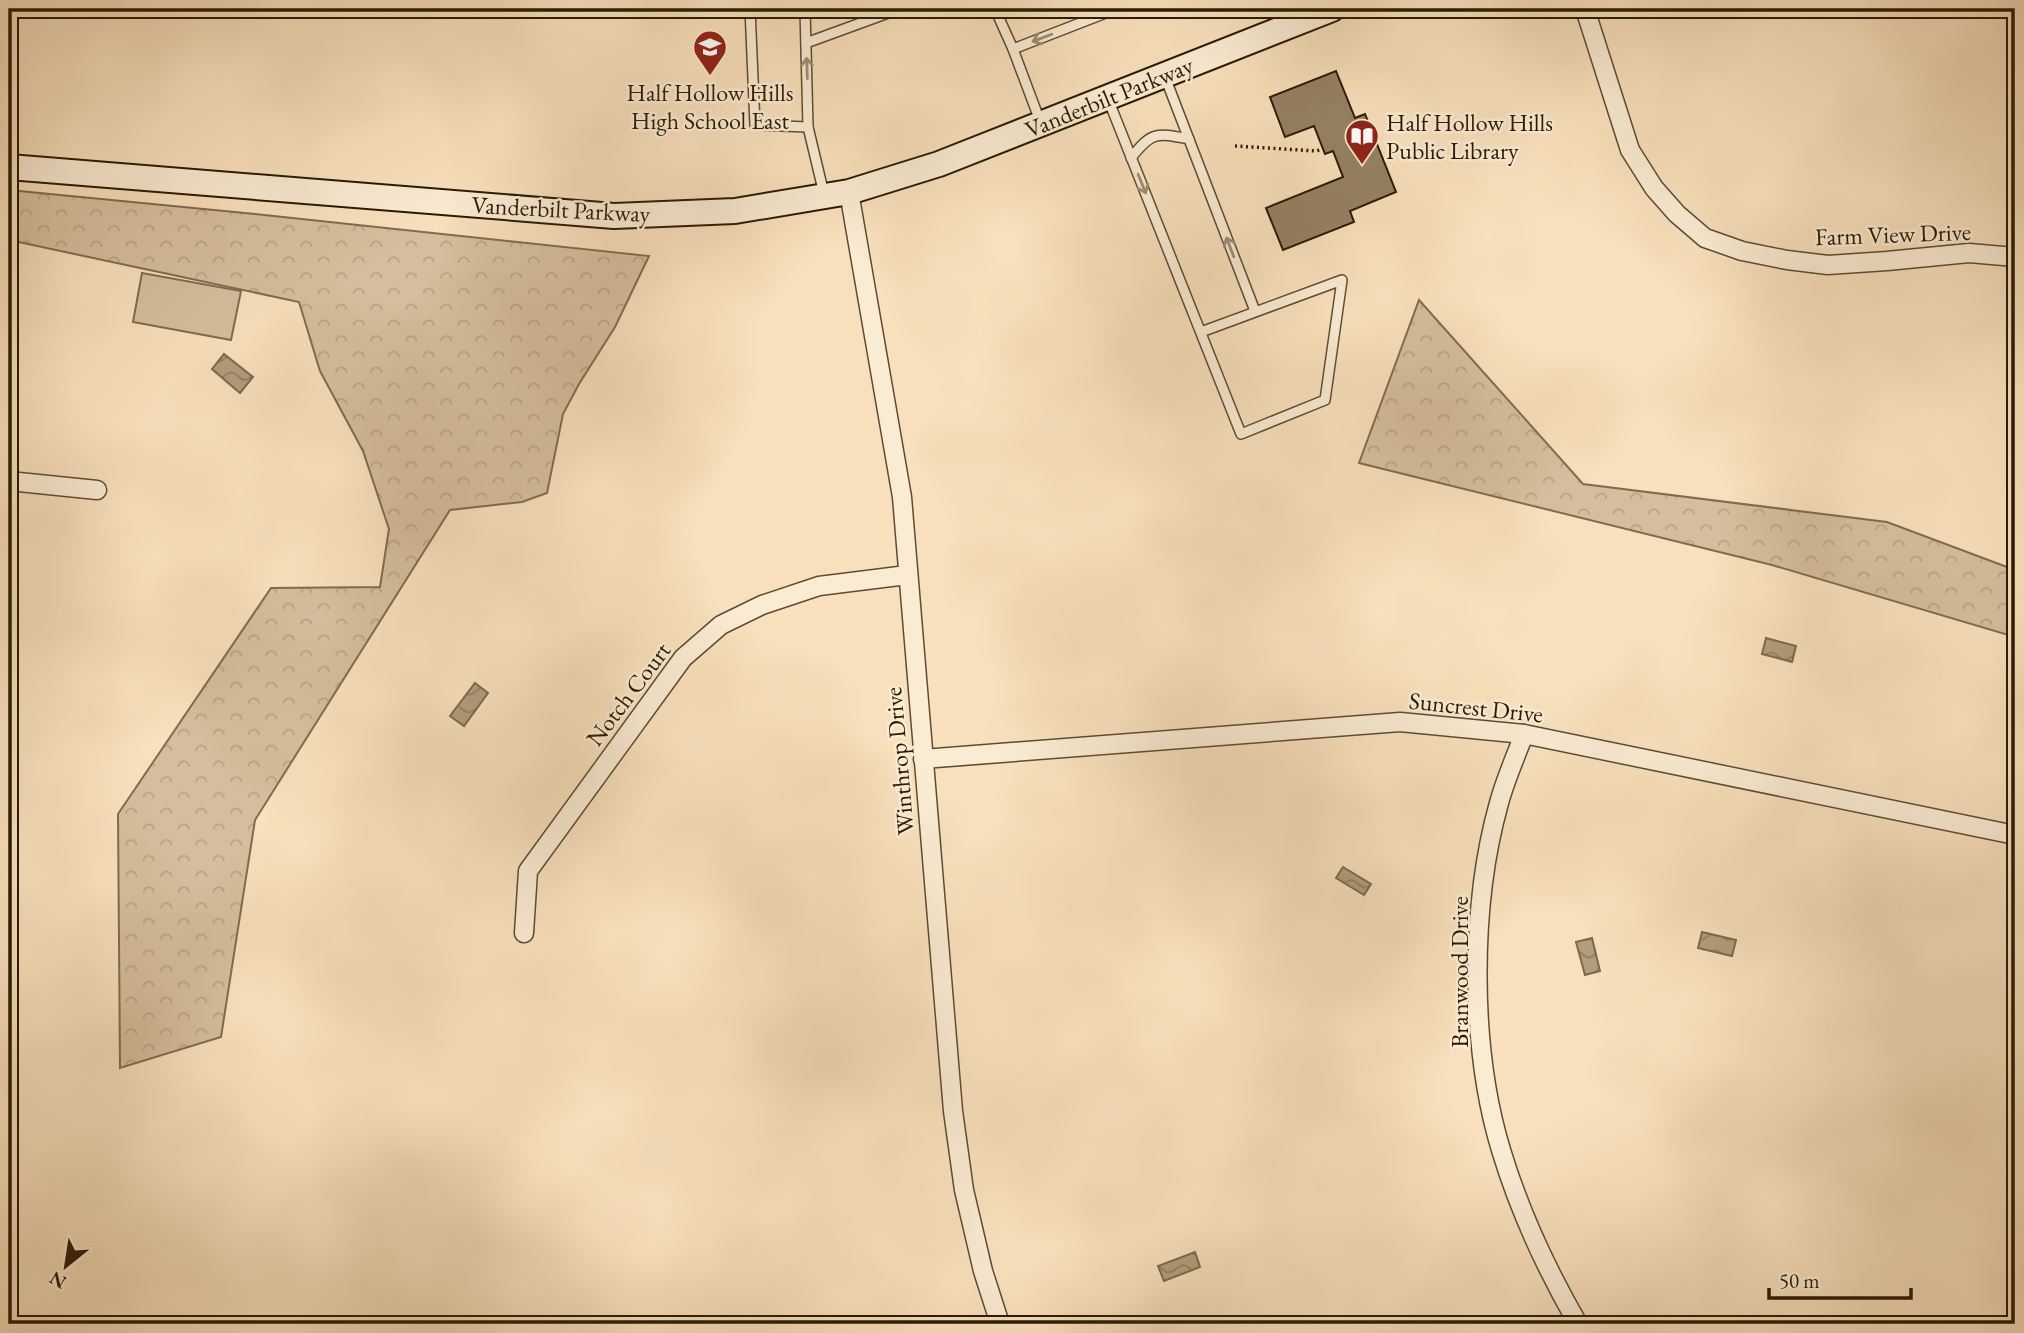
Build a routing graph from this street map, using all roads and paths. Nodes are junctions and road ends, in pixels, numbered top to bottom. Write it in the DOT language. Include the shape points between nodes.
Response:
graph roads {
  1 [pos="750,9"];
  2 [pos="805,9"];
  3 [pos="899,9"];
  4 [pos="995,9"];
  5 [pos="1116,9"];
  6 [pos="1332,9"];
  7 [pos="1585,9"];
  8 [pos="806,43"];
  9 [pos="1013,49"];
  10 [pos="1164,75"];
  11 [pos="1107,97"];
  12 [pos="1041,124"];
  13 [pos="808,127"];
  14 [pos="1189,139"];
  15 [pos="1235,146"];
  16 [pos="1323,149"];
  17 [pos="1131,158"];
  18 [pos="9,167"];
  19 [pos="849,191"];
  20 [pos="825,196"];
  21 [pos="2015,257"];
  22 [pos="1255,311"];
  23 [pos="1201,332"];
  24 [pos="9,481"];
  25 [pos="97,490"];
  26 [pos="907,575"];
  27 [pos="1524,733"];
  28 [pos="923,759"];
  29 [pos="2015,835"];
  30 [pos="524,933"];
  31 [pos="1000,1324"];
  32 [pos="1578,1324"];
  1 -- 13 [label="lane" via="755,125"];
  2 -- 8 [label="lane"];
  3 -- 8 [label="lane"];
  4 -- 9 [label="lane"];
  5 -- 9 [label="lane, one-way"];
  6 -- 10 [label="main road, Vanderbilt Parkway"];
  7 -- 21 [label="street, Farm View Drive" via="1630,150 1654,188 1705,238 1742,251 1828,265 1969,253"];
  13 -- 8 [label="lane, one-way"];
  9 -- 12 [label="lane"];
  10 -- 11 [label="main road, Vanderbilt Parkway"];
  10 -- 14 [label="lane"];
  11 -- 12 [label="main road, Vanderbilt Parkway"];
  11 -- 17 [label="lane"];
  12 -- 19 [label="main road, Vanderbilt Parkway" via="939,164"];
  13 -- 20 [label="lane"];
  14 -- 17 [label="lane" via="1154,136"];
  22 -- 14 [label="lane, one-way"];
  15 -- 16 [label="path"];
  17 -- 23 [label="lane, one-way"];
  18 -- 20 [label="main road, Vanderbilt Parkway" via="614,216 735,211"];
  19 -- 20 [label="main road, Vanderbilt Parkway"];
  19 -- 26 [label="street, Winthrop Drive" via="902,497"];
  22 -- 23 [label="lane"];
  22 -- 23 [label="lane" via="1342,280 1325,400 1241,435"];
  24 -- 25 [label="street"];
  26 -- 28 [label="street, Winthrop Drive"];
  26 -- 30 [label="street, Notch Court" via="819,586 762,605 721,625 683,658 528,871"];
  27 -- 28 [label="street, Suncrest Drive" via="1400,722"];
  27 -- 29 [label="street, Suncrest Drive"];
  27 -- 32 [label="street, Branwood Drive" via="1499,803 1483,880 1479,1026 1501,1149 1558,1289"];
  28 -- 31 [label="street, Winthrop Drive" via="953,1111 964,1190"];
}
